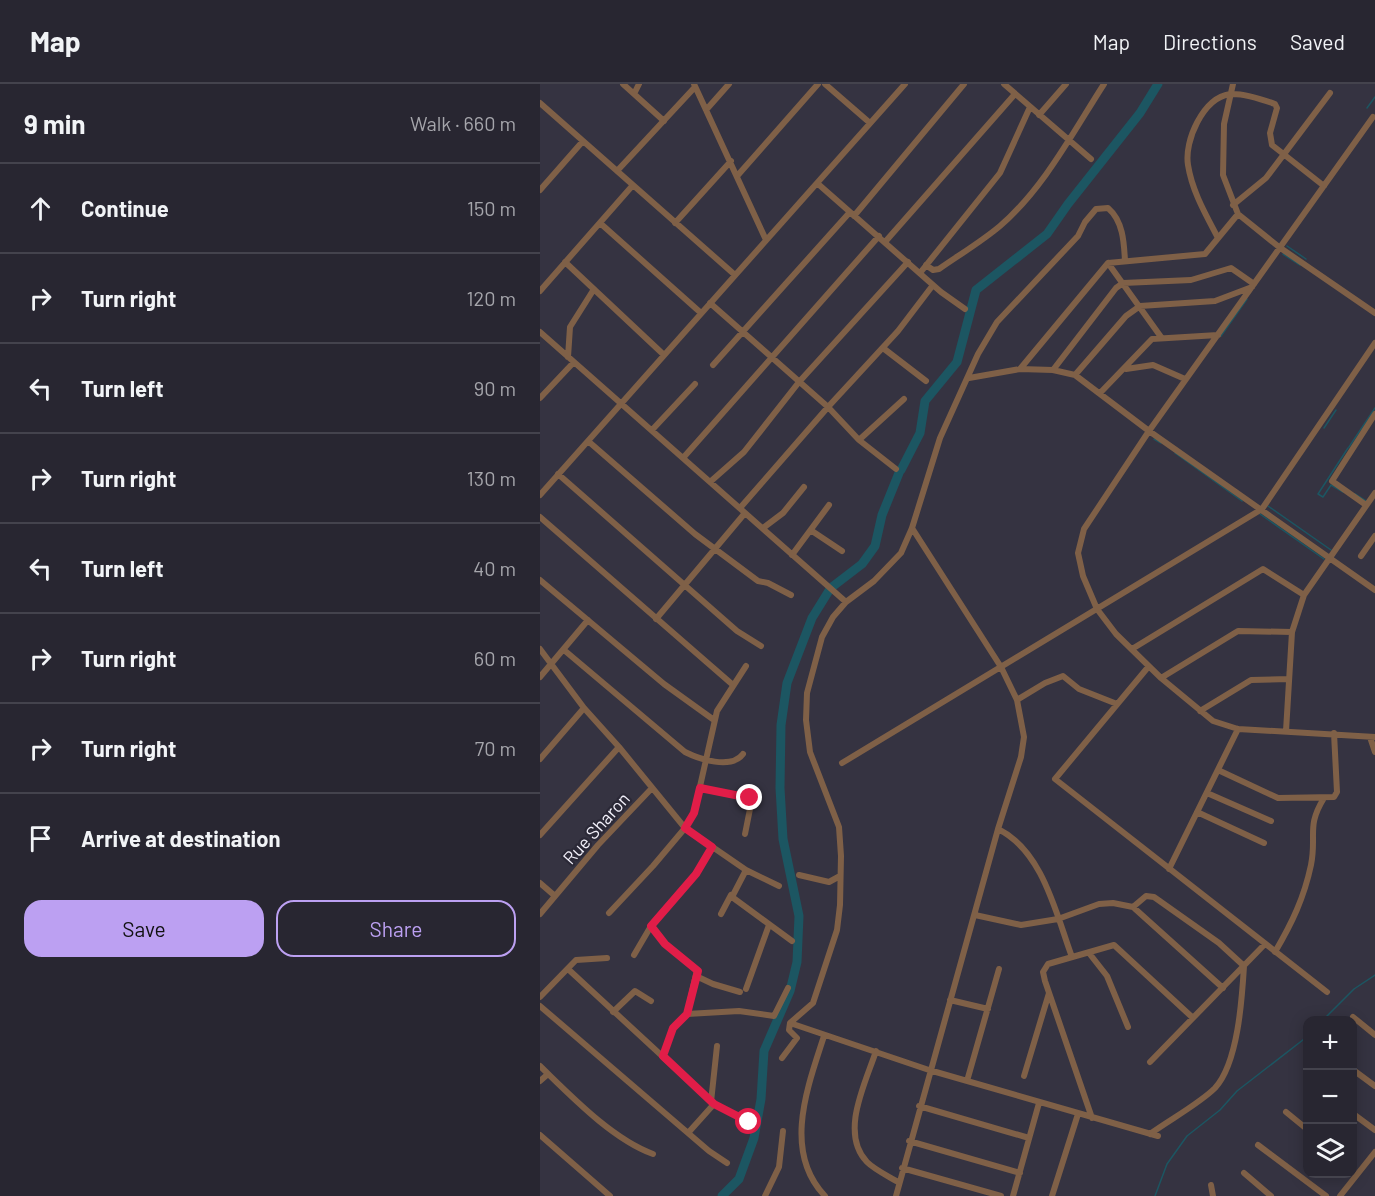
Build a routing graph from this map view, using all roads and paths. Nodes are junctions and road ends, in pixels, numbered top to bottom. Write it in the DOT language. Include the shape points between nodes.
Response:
graph roads {
  1 [pos="623,84"];
  2 [pos="639,84"];
  3 [pos="729,84"];
  4 [pos="818,84"];
  5 [pos="825,84"];
  6 [pos="905,84"];
  7 [pos="964,84"];
  8 [pos="1004,84"];
  9 [pos="1016,84"];
  10 [pos="1066,84"];
  11 [pos="1104,84"];
  12 [pos="1233,84"];
  13 [pos="694,86"];
  14 [pos="1013,92"];
  15 [pos="1330,93"];
  16 [pos="634,94"];
  17 [pos="1232,94"];
  18 [pos="540,103"];
  19 [pos="1030,107"];
  20 [pos="706,110"];
  21 [pos="1039,115"];
  22 [pos="1373,117"];
  23 [pos="664,121"];
  24 [pos="870,123"];
  25 [pos="1068,140"];
  26 [pos="583,141"];
  27 [pos="1283,155"];
  28 [pos="1091,159"];
  29 [pos="731,161"];
  30 [pos="617,171"];
  31 [pos="738,175"];
  32 [pos="817,183"];
  33 [pos="633,185"];
  34 [pos="1324,186"];
  35 [pos="540,190"];
  36 [pos="1233,205"];
  37 [pos="852,214"];
  38 [pos="1238,214"];
  39 [pos="600,223"];
  40 [pos="675,223"];
  41 [pos="879,236"];
  42 [pos="1218,238"];
  43 [pos="766,240"];
  44 [pos="885,242"];
  45 [pos="1279,247"];
  46 [pos="1125,261"];
  47 [pos="565,262"];
  48 [pos="908,262"];
  49 [pos="1108,263"];
  50 [pos="926,265"];
  51 [pos="920,273"];
  52 [pos="735,276"];
  53 [pos="1123,283"];
  54 [pos="933,285"];
  55 [pos="1254,286"];
  56 [pos="594,289"];
  57 [pos="540,291"];
  58 [pos="710,303"];
  59 [pos="1140,306"];
  60 [pos="965,309"];
  61 [pos="1375,312"];
  62 [pos="701,313"];
  63 [pos="540,332"];
  64 [pos="742,332"];
  65 [pos="1218,335"];
  66 [pos="1161,338"];
  67 [pos="1375,343"];
  68 [pos="883,348"];
  69 [pos="664,355"];
  70 [pos="568,357"];
  71 [pos="772,359"];
  72 [pos="574,362"];
  73 [pos="713,365"];
  74 [pos="1020,369"];
  75 [pos="1125,369"];
  76 [pos="1053,370"];
  77 [pos="1075,375"];
  78 [pos="969,378"];
  79 [pos="1185,379"];
  80 [pos="926,381"];
  81 [pos="799,382"];
  82 [pos="694,384"];
  83 [pos="1101,392"];
  84 [pos="540,398"];
  85 [pos="904,399"];
  86 [pos="621,404"];
  87 [pos="828,407"];
  88 [pos="1375,414"];
  89 [pos="651,430"];
  90 [pos="1149,431"];
  91 [pos="860,440"];
  92 [pos="588,441"];
  93 [pos="683,458"];
  94 [pos="896,469"];
  95 [pos="558,474"];
  96 [pos="710,482"];
  97 [pos="804,487"];
  98 [pos="1375,493"];
  99 [pos="540,495"];
  100 [pos="829,505"];
  101 [pos="1366,506"];
  102 [pos="1262,509"];
  103 [pos="742,510"];
  104 [pos="540,517"];
  105 [pos="763,528"];
  106 [pos="912,528"];
  107 [pos="812,531"];
  108 [pos="1375,536"];
  109 [pos="714,549"];
  110 [pos="842,551"];
  111 [pos="792,555"];
  112 [pos="1361,555"];
  113 [pos="1329,557"];
  114 [pos="540,580"];
  115 [pos="684,585"];
  116 [pos="1375,590"];
  117 [pos="791,595"];
  118 [pos="1304,595"];
  119 [pos="846,602"];
  120 [pos="1097,609"];
  121 [pos="656,619"];
  122 [pos="588,620"];
  123 [pos="1293,632"];
  124 [pos="761,646"];
  125 [pos="540,649"];
  126 [pos="1132,649"];
  127 [pos="564,650"];
  128 [pos="551,664"];
  129 [pos="746,666"];
  130 [pos="1149,666"];
  131 [pos="1001,667"];
  132 [pos="540,677"];
  133 [pos="1161,678"];
  134 [pos="1289,679"];
  135 [pos="733,685"];
  136 [pos="1017,700"];
  137 [pos="1117,704"];
  138 [pos="584,708"];
  139 [pos="1200,711"];
  140 [pos="714,720"];
  141 [pos="1238,729"];
  142 [pos="1286,730"];
  143 [pos="1334,733"];
  144 [pos="1372,737"];
  145 [pos="620,747"];
  146 [pos="1375,752"];
  147 [pos="743,754"];
  148 [pos="540,759"];
  149 [pos="704,760"];
  150 [pos="842,763"];
  151 [pos="1218,770"];
  152 [pos="652,788"];
  153 [pos="700,788"];
  154 [pos="1207,793"];
  155 [pos="1324,798"];
  156 [pos="1197,812"];
  157 [pos="1271,821"];
  158 [pos="685,828"];
  159 [pos="998,829"];
  160 [pos="745,834"];
  161 [pos="540,835"];
  162 [pos="1264,843"];
  163 [pos="712,847"];
  164 [pos="1169,869"];
  165 [pos="746,870"];
  166 [pos="799,875"];
  167 [pos="840,876"];
  168 [pos="540,883"];
  169 [pos="779,886"];
  170 [pos="731,895"];
  171 [pos="555,896"];
  172 [pos="1133,907"];
  173 [pos="609,913"];
  174 [pos="540,914"];
  175 [pos="721,914"];
  176 [pos="975,915"];
  177 [pos="1058,919"];
  178 [pos="769,925"];
  179 [pos="651,926"];
  180 [pos="792,941"];
  181 [pos="1265,944"];
  182 [pos="1275,952"];
  183 [pos="1089,953"];
  184 [pos="634,955"];
  185 [pos="1072,957"];
  186 [pos="607,958"];
  187 [pos="1244,966"];
  188 [pos="568,969"];
  189 [pos="999,969"];
  190 [pos="696,976"];
  191 [pos="788,988"];
  192 [pos="1223,988"];
  193 [pos="1049,991"];
  194 [pos="1327,992"];
  195 [pos="540,997"];
  196 [pos="950,1000"];
  197 [pos="651,1001"];
  198 [pos="540,1006"];
  199 [pos="988,1009"];
  200 [pos="613,1012"];
  201 [pos="687,1014"];
  202 [pos="1193,1018"];
  203 [pos="1357,1020"];
  204 [pos="790,1023"];
  205 [pos="1128,1027"];
  206 [pos="1375,1035"];
  207 [pos="824,1036"];
  208 [pos="717,1046"];
  209 [pos="876,1051"];
  210 [pos="663,1056"];
  211 [pos="782,1058"];
  212 [pos="1150,1062"];
  213 [pos="540,1066"];
  214 [pos="929,1070"];
  215 [pos="1354,1070"];
  216 [pos="548,1074"];
  217 [pos="1024,1076"];
  218 [pos="967,1081"];
  219 [pos="540,1082"];
  220 [pos="1375,1086"];
  221 [pos="712,1103"];
  222 [pos="1039,1103"];
  223 [pos="919,1106"];
  224 [pos="1286,1112"];
  225 [pos="1078,1114"];
  226 [pos="1357,1116"];
  227 [pos="1092,1118"];
  228 [pos="749,1122"];
  229 [pos="1303,1126"];
  230 [pos="1375,1130"];
  231 [pos="783,1131"];
  232 [pos="688,1133"];
  233 [pos="1149,1134"];
  234 [pos="540,1135"];
  235 [pos="1158,1136"];
  236 [pos="1029,1138"];
  237 [pos="909,1141"];
  238 [pos="1258,1145"];
  239 [pos="1375,1152"];
  240 [pos="653,1154"];
  241 [pos="727,1163"];
  242 [pos="902,1168"];
  243 [pos="1357,1169"];
  244 [pos="1360,1172"];
  245 [pos="1020,1173"];
  246 [pos="1244,1173"];
  247 [pos="898,1182"];
  248 [pos="1211,1185"];
  249 [pos="1268,1194"];
  250 [pos="824,1195"];
  251 [pos="610,1196"];
  252 [pos="765,1196"];
  253 [pos="896,1196"];
  254 [pos="1001,1196"];
  255 [pos="1013,1196"];
  256 [pos="1052,1196"];
  257 [pos="1213,1196"];
  258 [pos="1258,1196"];
  259 [pos="1326,1196"];
  260 [pos="1341,1196"];
  1 -- 16 [label="street"];
  2 -- 16 [label="street"];
  3 -- 20 [label="street"];
  4 -- 31 [label="street"];
  5 -- 24 [label="street"];
  6 -- 24 [label="street"];
  7 -- 37 [label="street"];
  8 -- 14 [label="street"];
  9 -- 14 [label="street"];
  10 -- 21 [label="street"];
  11 -- 25 [label="street"];
  12 -- 17 [label="street"];
  13 -- 20 [label="street"];
  13 -- 23 [label="street"];
  14 -- 19 [label="street"];
  14 -- 44 [label="street"];
  15 -- 27 [label="street"];
  16 -- 23 [label="street"];
  17 -- 27 [label="street" via="1275,104 1270,140"];
  17 -- 36 [label="street" via="1222,149 1223,175"];
  17 -- 42 [label="street" via="1213,102 1187,146 1193,186"];
  18 -- 26 [label="street"];
  19 -- 21 [label="street"];
  19 -- 50 [label="street" via="1000,173"];
  20 -- 29 [label="street"];
  21 -- 25 [label="street"];
  22 -- 34 [label="street"];
  23 -- 30 [label="street"];
  24 -- 32 [label="street"];
  25 -- 28 [label="street"];
  25 -- 50 [label="street" via="1028,196 1000,226 939,269"];
  26 -- 30 [label="street"];
  26 -- 35 [label="street"];
  27 -- 34 [label="street"];
  27 -- 36 [label="street" via="1266,178"];
  29 -- 31 [label="street"];
  29 -- 40 [label="street"];
  30 -- 33 [label="street"];
  31 -- 43 [label="street"];
  32 -- 37 [label="street"];
  32 -- 43 [label="street"];
  33 -- 39 [label="street"];
  33 -- 40 [label="street"];
  34 -- 45 [label="street"];
  36 -- 38 [label="street"];
  37 -- 41 [label="street"];
  37 -- 64 [label="street"];
  38 -- 42 [label="street"];
  38 -- 45 [label="street"];
  39 -- 47 [label="street"];
  39 -- 62 [label="street"];
  40 -- 52 [label="street"];
  41 -- 44 [label="street"];
  41 -- 71 [label="street"];
  42 -- 46 [label="street" via="1212,249 1196,257"];
  43 -- 52 [label="street"];
  44 -- 48 [label="street"];
  45 -- 55 [label="street"];
  45 -- 61 [label="street"];
  46 -- 49 [label="street"];
  46 -- 78 [label="street" via="1121,227 1113,212 1108,208 1096,209 1078,236 997,322"];
  47 -- 56 [label="street"];
  47 -- 57 [label="street"];
  48 -- 51 [label="street"];
  48 -- 81 [label="street"];
  49 -- 53 [label="street"];
  49 -- 74 [label="street"];
  50 -- 51 [label="street"];
  51 -- 54 [label="street"];
  52 -- 58 [label="street"];
  53 -- 55 [label="street" via="1191,280 1231,268"];
  53 -- 59 [label="street"];
  53 -- 76 [label="street"];
  54 -- 60 [label="street"];
  54 -- 68 [label="street"];
  55 -- 59 [label="street" via="1215,301"];
  55 -- 65 [label="street"];
  56 -- 69 [label="street"];
  56 -- 70 [label="street" via="570,327"];
  58 -- 62 [label="street"];
  58 -- 64 [label="street"];
  59 -- 66 [label="street"];
  59 -- 77 [label="street" via="1126,316"];
  62 -- 69 [label="street"];
  63 -- 70 [label="street"];
  64 -- 71 [label="street"];
  64 -- 73 [label="street"];
  65 -- 66 [label="street"];
  65 -- 79 [label="street"];
  66 -- 75 [label="street" via="1146,343"];
  67 -- 102 [label="street"];
  68 -- 80 [label="street"];
  68 -- 87 [label="street"];
  69 -- 86 [label="street"];
  70 -- 72 [label="street"];
  71 -- 81 [label="street"];
  71 -- 93 [label="street"];
  72 -- 84 [label="street"];
  72 -- 86 [label="street"];
  74 -- 76 [label="street"];
  74 -- 78 [label="street"];
  75 -- 79 [label="street" via="1153,365"];
  75 -- 83 [label="street"];
  76 -- 77 [label="street"];
  77 -- 83 [label="street"];
  78 -- 106 [label="street" via="940,438"];
  79 -- 90 [label="street"];
  81 -- 87 [label="street"];
  81 -- 96 [label="street" via="744,452"];
  82 -- 89 [label="street"];
  83 -- 90 [label="street"];
  85 -- 91 [label="street"];
  86 -- 89 [label="street"];
  86 -- 92 [label="street"];
  87 -- 91 [label="street"];
  87 -- 103 [label="street"];
  88 -- 101 [label="street" via="1332,480"];
  89 -- 93 [label="street"];
  90 -- 102 [label="street"];
  90 -- 120 [label="street" via="1080,541 1078,553 1083,576"];
  91 -- 94 [label="street"];
  92 -- 95 [label="street"];
  92 -- 109 [label="street"];
  93 -- 96 [label="street"];
  95 -- 99 [label="street"];
  95 -- 115 [label="street"];
  96 -- 103 [label="street"];
  97 -- 105 [label="street" via="783,513"];
  98 -- 101 [label="street"];
  100 -- 107 [label="street"];
  101 -- 113 [label="street"];
  102 -- 113 [label="street"];
  102 -- 120 [label="street"];
  103 -- 105 [label="street"];
  103 -- 109 [label="street"];
  104 -- 121 [label="street"];
  105 -- 111 [label="street"];
  106 -- 119 [label="street" via="901,553"];
  106 -- 131 [label="street"];
  107 -- 110 [label="street"];
  107 -- 111 [label="street"];
  108 -- 112 [label="street"];
  109 -- 115 [label="street"];
  109 -- 117 [label="street" via="758,581"];
  111 -- 119 [label="street"];
  113 -- 116 [label="street"];
  113 -- 118 [label="street"];
  114 -- 122 [label="street"];
  115 -- 121 [label="street"];
  115 -- 124 [label="street" via="737,631"];
  118 -- 123 [label="street"];
  118 -- 126 [label="street" via="1263,569"];
  119 -- 167 [label="street" via="822,637 807,693 806,720 810,752 839,827"];
  120 -- 126 [label="street"];
  120 -- 131 [label="street"];
  121 -- 135 [label="street"];
  122 -- 127 [label="street"];
  122 -- 140 [label="street"];
  123 -- 133 [label="street" via="1238,631"];
  123 -- 134 [label="street"];
  125 -- 128 [label="street"];
  126 -- 130 [label="street"];
  127 -- 128 [label="street"];
  127 -- 149 [label="street" via="685,752"];
  128 -- 132 [label="street"];
  128 -- 138 [label="street"];
  129 -- 135 [label="street"];
  130 -- 133 [label="street"];
  130 -- 137 [label="street"];
  131 -- 136 [label="street"];
  131 -- 150 [label="street"];
  133 -- 139 [label="street"];
  134 -- 139 [label="street" via="1251,680"];
  134 -- 142 [label="street"];
  135 -- 140 [label="street"];
  136 -- 137 [label="street" via="1044,682 1063,676 1079,689"];
  136 -- 159 [label="street" via="1024,737"];
  137 -- 164 [label="street" via="1055,779"];
  138 -- 145 [label="street"];
  138 -- 148 [label="street"];
  139 -- 141 [label="street" via="1213,721"];
  140 -- 149 [label="street"];
  141 -- 142 [label="street"];
  141 -- 151 [label="street"];
  142 -- 143 [label="street"];
  143 -- 144 [label="street"];
  143 -- 155 [label="street" via="1337,792 1334,797"];
  144 -- 146 [label="street"];
  145 -- 152 [label="street"];
  145 -- 161 [label="street"];
  147 -- 149 [label="street" via="735,760"];
  149 -- 153 [label="street"];
  151 -- 154 [label="street"];
  151 -- 155 [label="street" via="1278,798"];
  152 -- 158 [label="street"];
  152 -- 171 [label="street, Rue Sharon"];
  153 -- 158 [label="street" via="694,813"];
  153 -- 160 [label="street" via="752,799"];
  154 -- 156 [label="street"];
  154 -- 157 [label="street"];
  155 -- 182 [label="street" via="1312,821 1311,863 1301,903"];
  156 -- 162 [label="street"];
  156 -- 164 [label="street"];
  158 -- 163 [label="street"];
  158 -- 173 [label="street"];
  159 -- 176 [label="street"];
  159 -- 177 [label="street" via="1030,857"];
  163 -- 165 [label="street"];
  163 -- 179 [label="street" via="696,874"];
  164 -- 181 [label="street"];
  165 -- 169 [label="street"];
  165 -- 170 [label="street"];
  166 -- 167 [label="street" via="829,882"];
  167 -- 204 [label="street" via="837,930 818,988 808,1009"];
  168 -- 171 [label="street"];
  170 -- 175 [label="street"];
  170 -- 178 [label="street"];
  171 -- 174 [label="street, Rue Sharon"];
  172 -- 177 [label="street" via="1099,904"];
  172 -- 187 [label="street" via="1146,896 1154,897"];
  172 -- 192 [label="street"];
  176 -- 177 [label="street" via="1021,925"];
  176 -- 196 [label="street"];
  177 -- 185 [label="street"];
  178 -- 180 [label="street"];
  178 -- 190 [label="street" via="743,990"];
  179 -- 184 [label="street"];
  179 -- 190 [label="street" via="665,944 697,970"];
  181 -- 182 [label="street"];
  181 -- 187 [label="street"];
  182 -- 194 [label="street"];
  183 -- 185 [label="street"];
  183 -- 202 [label="street" via="1114,945"];
  183 -- 205 [label="street" via="1107,976"];
  185 -- 193 [label="street" via="1045,968"];
  186 -- 188 [label="street" via="580,958"];
  187 -- 192 [label="street"];
  187 -- 233 [label="street" via="1241,1013 1232,1052 1215,1087"];
  188 -- 195 [label="street"];
  188 -- 200 [label="street"];
  189 -- 199 [label="street"];
  190 -- 201 [label="street"];
  191 -- 201 [label="street" via="774,1016 739,1011"];
  192 -- 202 [label="street"];
  193 -- 217 [label="street"];
  193 -- 227 [label="street"];
  196 -- 199 [label="street"];
  196 -- 214 [label="street"];
  197 -- 200 [label="street" via="635,990"];
  198 -- 232 [label="street"];
  199 -- 218 [label="street"];
  200 -- 210 [label="street"];
  201 -- 210 [label="street" via="673,1028"];
  202 -- 212 [label="street"];
  203 -- 206 [label="street"];
  204 -- 207 [label="street"];
  204 -- 211 [label="street" via="789,1030 797,1038"];
  207 -- 209 [label="street"];
  207 -- 250 [label="street" via="804,1098 801,1136 809,1169"];
  208 -- 221 [label="street"];
  209 -- 214 [label="street"];
  209 -- 247 [label="street" via="857,1109 856,1138 867,1162"];
  210 -- 221 [label="street"];
  213 -- 216 [label="street"];
  214 -- 218 [label="street"];
  214 -- 223 [label="street"];
  215 -- 220 [label="street"];
  216 -- 219 [label="street"];
  216 -- 240 [label="street" via="637,1148"];
  218 -- 222 [label="street"];
  221 -- 228 [label="street"];
  221 -- 232 [label="street"];
  222 -- 225 [label="street"];
  222 -- 236 [label="street"];
  223 -- 236 [label="street"];
  223 -- 237 [label="street"];
  224 -- 229 [label="street"];
  225 -- 227 [label="street"];
  225 -- 256 [label="street"];
  226 -- 230 [label="street"];
  227 -- 233 [label="street"];
  231 -- 252 [label="street" via="779,1167"];
  232 -- 241 [label="street"];
  233 -- 235 [label="street"];
  234 -- 251 [label="street"];
  236 -- 245 [label="street"];
  237 -- 242 [label="street"];
  237 -- 245 [label="street"];
  238 -- 259 [label="street"];
  239 -- 244 [label="street"];
  242 -- 247 [label="street"];
  242 -- 254 [label="street"];
  243 -- 244 [label="street"];
  244 -- 260 [label="street"];
  245 -- 255 [label="street"];
  246 -- 249 [label="street"];
  247 -- 253 [label="street"];
  248 -- 257 [label="street"];
  249 -- 258 [label="street"];
}
